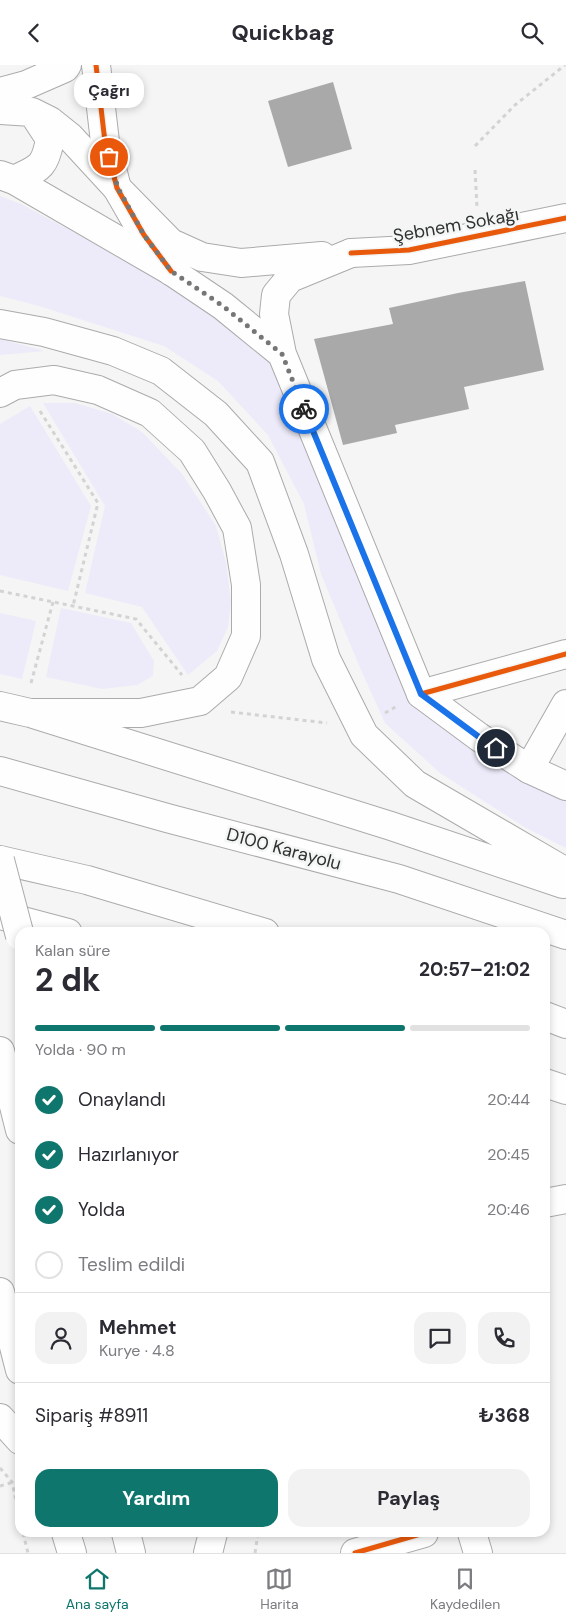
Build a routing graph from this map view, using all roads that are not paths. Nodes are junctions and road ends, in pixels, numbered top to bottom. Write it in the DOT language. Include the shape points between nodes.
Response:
graph roads {
  1 [pos="67,65"];
  2 [pos="96,65"];
  3 [pos="0,92"];
  4 [pos="0,109"];
  5 [pos="32,112"];
  6 [pos="7,177"];
  7 [pos="118,188"];
  8 [pos="566,218"];
  9 [pos="351,253"];
  10 [pos="171,271"];
  11 [pos="0,324"];
  12 [pos="282,354"];
  13 [pos="0,393"];
  14 [pos="566,654"];
  15 [pos="421,694"];
  16 [pos="30,700"];
  17 [pos="566,704"];
  18 [pos="0,706"];
  19 [pos="529,769"];
  20 [pos="0,771"];
  21 [pos="566,786"];
  22 [pos="0,860"];
  23 [pos="566,872"];
  24 [pos="566,885"];
  25 [pos="0,915"];
  26 [pos="18,927"];
  27 [pos="45,927"];
  28 [pos="246,927"];
  29 [pos="542,927"];
  30 [pos="550,930"];
  31 [pos="566,935"];
  32 [pos="550,1019"];
  33 [pos="566,1024"];
  34 [pos="0,1051"];
  35 [pos="550,1085"];
  36 [pos="566,1090"];
  37 [pos="15,1110"];
  38 [pos="566,1199"];
  39 [pos="550,1202"];
  40 [pos="0,1292"];
  41 [pos="0,1322"];
  42 [pos="15,1351"];
  43 [pos="15,1359"];
  44 [pos="0,1418"];
  45 [pos="15,1434"];
  46 [pos="67,1537"];
  47 [pos="127,1537"];
  48 [pos="212,1537"];
  49 [pos="410,1537"];
  50 [pos="473,1537"];
  51 [pos="72,1553"];
  52 [pos="131,1553"];
  53 [pos="208,1553"];
  54 [pos="355,1553"];
  55 [pos="478,1553"];
  1 -- 3 [label="main road" via="26,85"];
  2 -- 7 [label="main road" via="105,142"];
  4 -- 5 [label="main road"];
  5 -- 6 [label="main road" via="50,139 47,157 36,169"];
  5 -- 7 [label="main road" via="70,137"];
  6 -- 10 [label="main road"];
  7 -- 9 [label="main road, Şebnem Sokağı" via="171,243 202,257 241,263"];
  7 -- 10 [label="main road" via="144,235"];
  8 -- 9 [label="main road, Şebnem Sokağı" via="409,250"];
  9 -- 12 [label="main road" via="290,278 276,295 274,314"];
  10 -- 12 [label="main road" via="223,306"];
  11 -- 23 [label="main road" via="113,351 161,371 216,414 260,462 294,554 326,659 364,735 415,784"];
  12 -- 15 [label="main road"];
  13 -- 16 [label="main road" via="14,385 54,380 98,390 150,413 192,451 217,491 237,528 246,585 246,636 228,677 200,701 141,713"];
  14 -- 15 [label="main road"];
  15 -- 19 [label="main road"];
  16 -- 18 [label="main road"];
  16 -- 24 [label="main road"];
  17 -- 19 [label="main road"];
  19 -- 21 [label="main road"];
  20 -- 29 [label="main road, D100 Karayolu" via="399,879"];
  22 -- 26 [label="main road, bridge"];
  22 -- 28 [label="main road" via="87,880"];
  25 -- 27 [label="main road"];
  30 -- 31 [label="main road, D100 Karayolu"];
  32 -- 33 [label="main road"];
  34 -- 37 [label="main road"];
  35 -- 36 [label="main road"];
  38 -- 39 [label="main road"];
  40 -- 42 [label="main road"];
  41 -- 43 [label="main road"];
  44 -- 45 [label="main road"];
  46 -- 51 [label="main road"];
  47 -- 52 [label="main road"];
  48 -- 53 [label="main road"];
  49 -- 54 [label="main road"];
  50 -- 55 [label="main road"];
}
